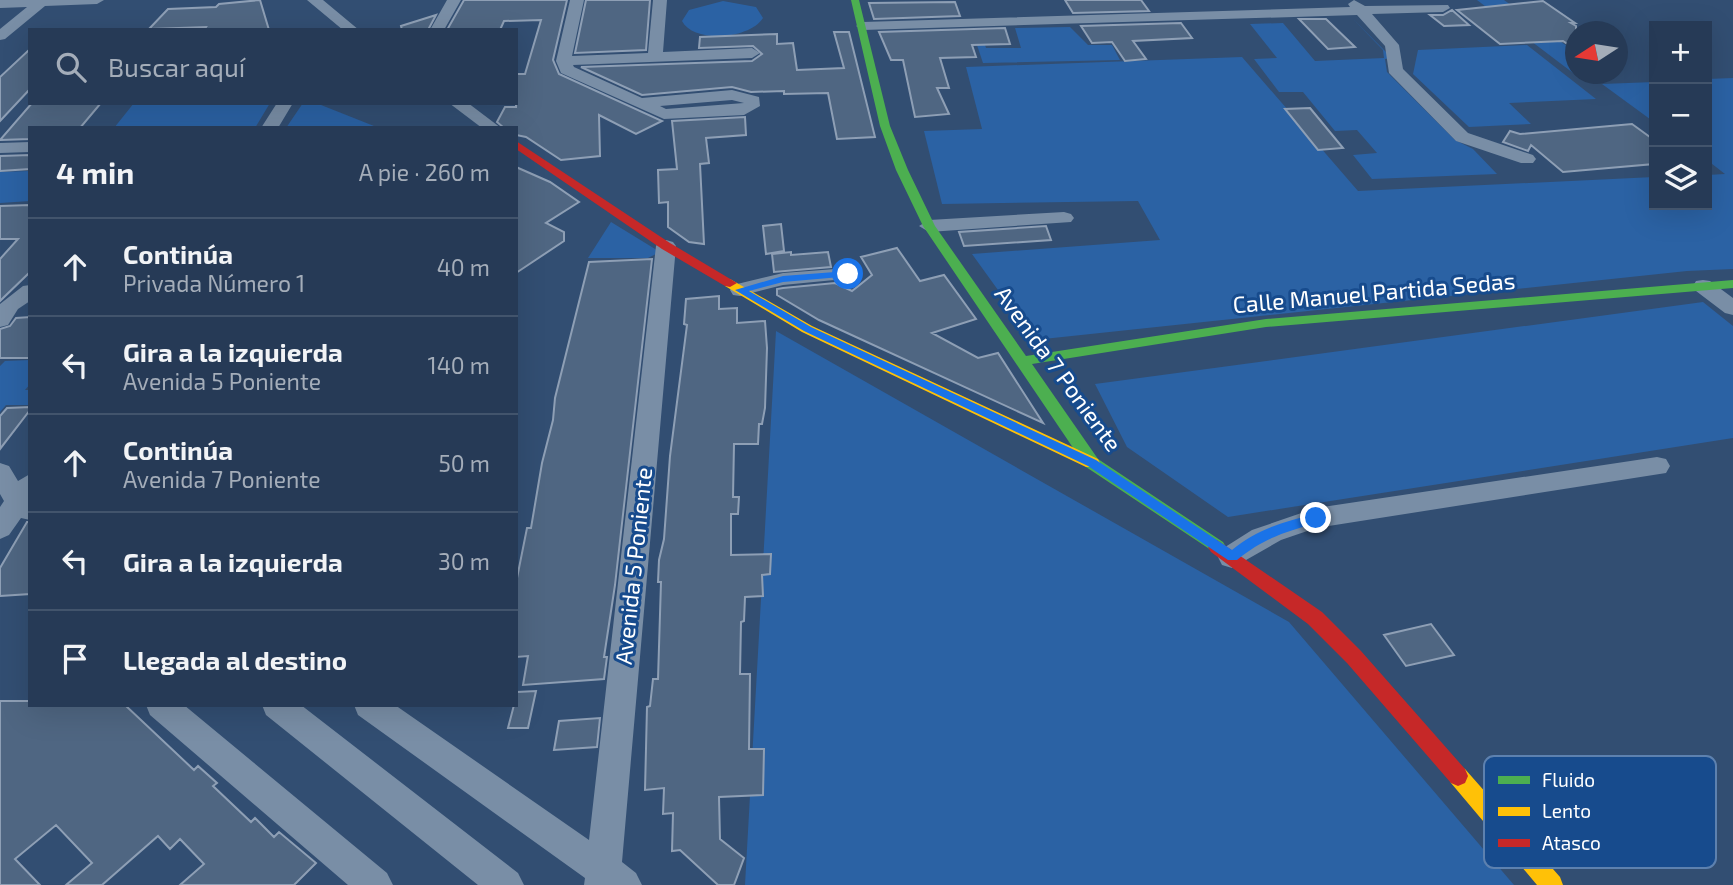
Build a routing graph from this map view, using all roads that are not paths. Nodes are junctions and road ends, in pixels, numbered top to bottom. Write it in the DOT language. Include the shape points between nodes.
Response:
graph roads {
  1 [pos="97,0"];
  2 [pos="314,0"];
  3 [pos="454,0"];
  4 [pos="578,0"];
  5 [pos="660,0"];
  6 [pos="855,0"];
  7 [pos="43,1"];
  8 [pos="0,4"];
  9 [pos="1356,5"];
  10 [pos="1443,8"];
  11 [pos="326,12"];
  12 [pos="863,26"];
  13 [pos="321,28"];
  14 [pos="349,28"];
  15 [pos="438,28"];
  16 [pos="0,36"];
  17 [pos="752,53"];
  18 [pos="655,57"];
  19 [pos="564,61"];
  20 [pos="745,103"];
  21 [pos="284,105"];
  22 [pos="460,105"];
  23 [pos="270,126"];
  24 [pos="490,126"];
  25 [pos="518,145"];
  26 [pos="28,147"];
  27 [pos="0,148"];
  28 [pos="1527,159"];
  29 [pos="1064,218"];
  30 [pos="929,226"];
  31 [pos="666,246"];
  32 [pos="848,274"];
  33 [pos="1733,284"];
  34 [pos="1703,286"];
  35 [pos="740,290"];
  36 [pos="28,292"];
  37 [pos="1733,308"];
  38 [pos="0,320"];
  39 [pos="1022,361"];
  40 [pos="1092,463"];
  41 [pos="1657,466"];
  42 [pos="11,474"];
  43 [pos="26,499"];
  44 [pos="0,528"];
  45 [pos="1233,557"];
  46 [pos="163,707"];
  47 [pos="281,707"];
  48 [pos="372,707"];
  49 [pos="1484,808"];
  50 [pos="1537,868"];
  51 [pos="610,880"];
  52 [pos="375,885"];
  53 [pos="506,885"];
  54 [pos="1552,885"];
  1 -- 7 [label="street"];
  2 -- 11 [label="street"];
  3 -- 15 [label="street"];
  4 -- 19 [label="street"];
  5 -- 18 [label="street"];
  6 -- 12 [label="street, Avenida 7 Poniente"];
  7 -- 8 [label="street"];
  7 -- 16 [label="street"];
  9 -- 10 [label="street"];
  9 -- 12 [label="street"];
  9 -- 28 [label="street" via="1392,46 1395,70 1462,137"];
  11 -- 13 [label="street"];
  11 -- 14 [label="street"];
  12 -- 30 [label="street, Avenida 7 Poniente" via="881,113"];
  17 -- 18 [label="street"];
  18 -- 19 [label="street"];
  19 -- 20 [label="street" via="567,70 640,103 732,95"];
  21 -- 23 [label="street"];
  22 -- 24 [label="street"];
  25 -- 31 [label="street"];
  26 -- 27 [label="street"];
  29 -- 30 [label="street"];
  30 -- 39 [label="street, Avenida 7 Poniente"];
  31 -- 35 [label="street"];
  31 -- 51 [label="street, Avenida 5 Poniente"];
  32 -- 35 [label="street" via="783,279"];
  33 -- 34 [label="street, Calle Manuel Partida Sedas"];
  34 -- 37 [label="street"];
  34 -- 39 [label="street, Calle Manuel Partida Sedas" via="1266,323"];
  35 -- 40 [label="street" via="807,329"];
  36 -- 38 [label="street" via="11,304"];
  39 -- 40 [label="street, Avenida 7 Poniente"];
  40 -- 45 [label="street, Avenida 7 Poniente"];
  41 -- 45 [label="street" via="1316,518 1277,528"];
  42 -- 43 [label="street"];
  43 -- 44 [label="street"];
  45 -- 49 [label="street, Avenida 7 Poniente" via="1325,628"];
  46 -- 52 [label="street"];
  47 -- 53 [label="street"];
  48 -- 51 [label="street"];
  50 -- 54 [label="street, Avenida 7 Poniente"];
}
